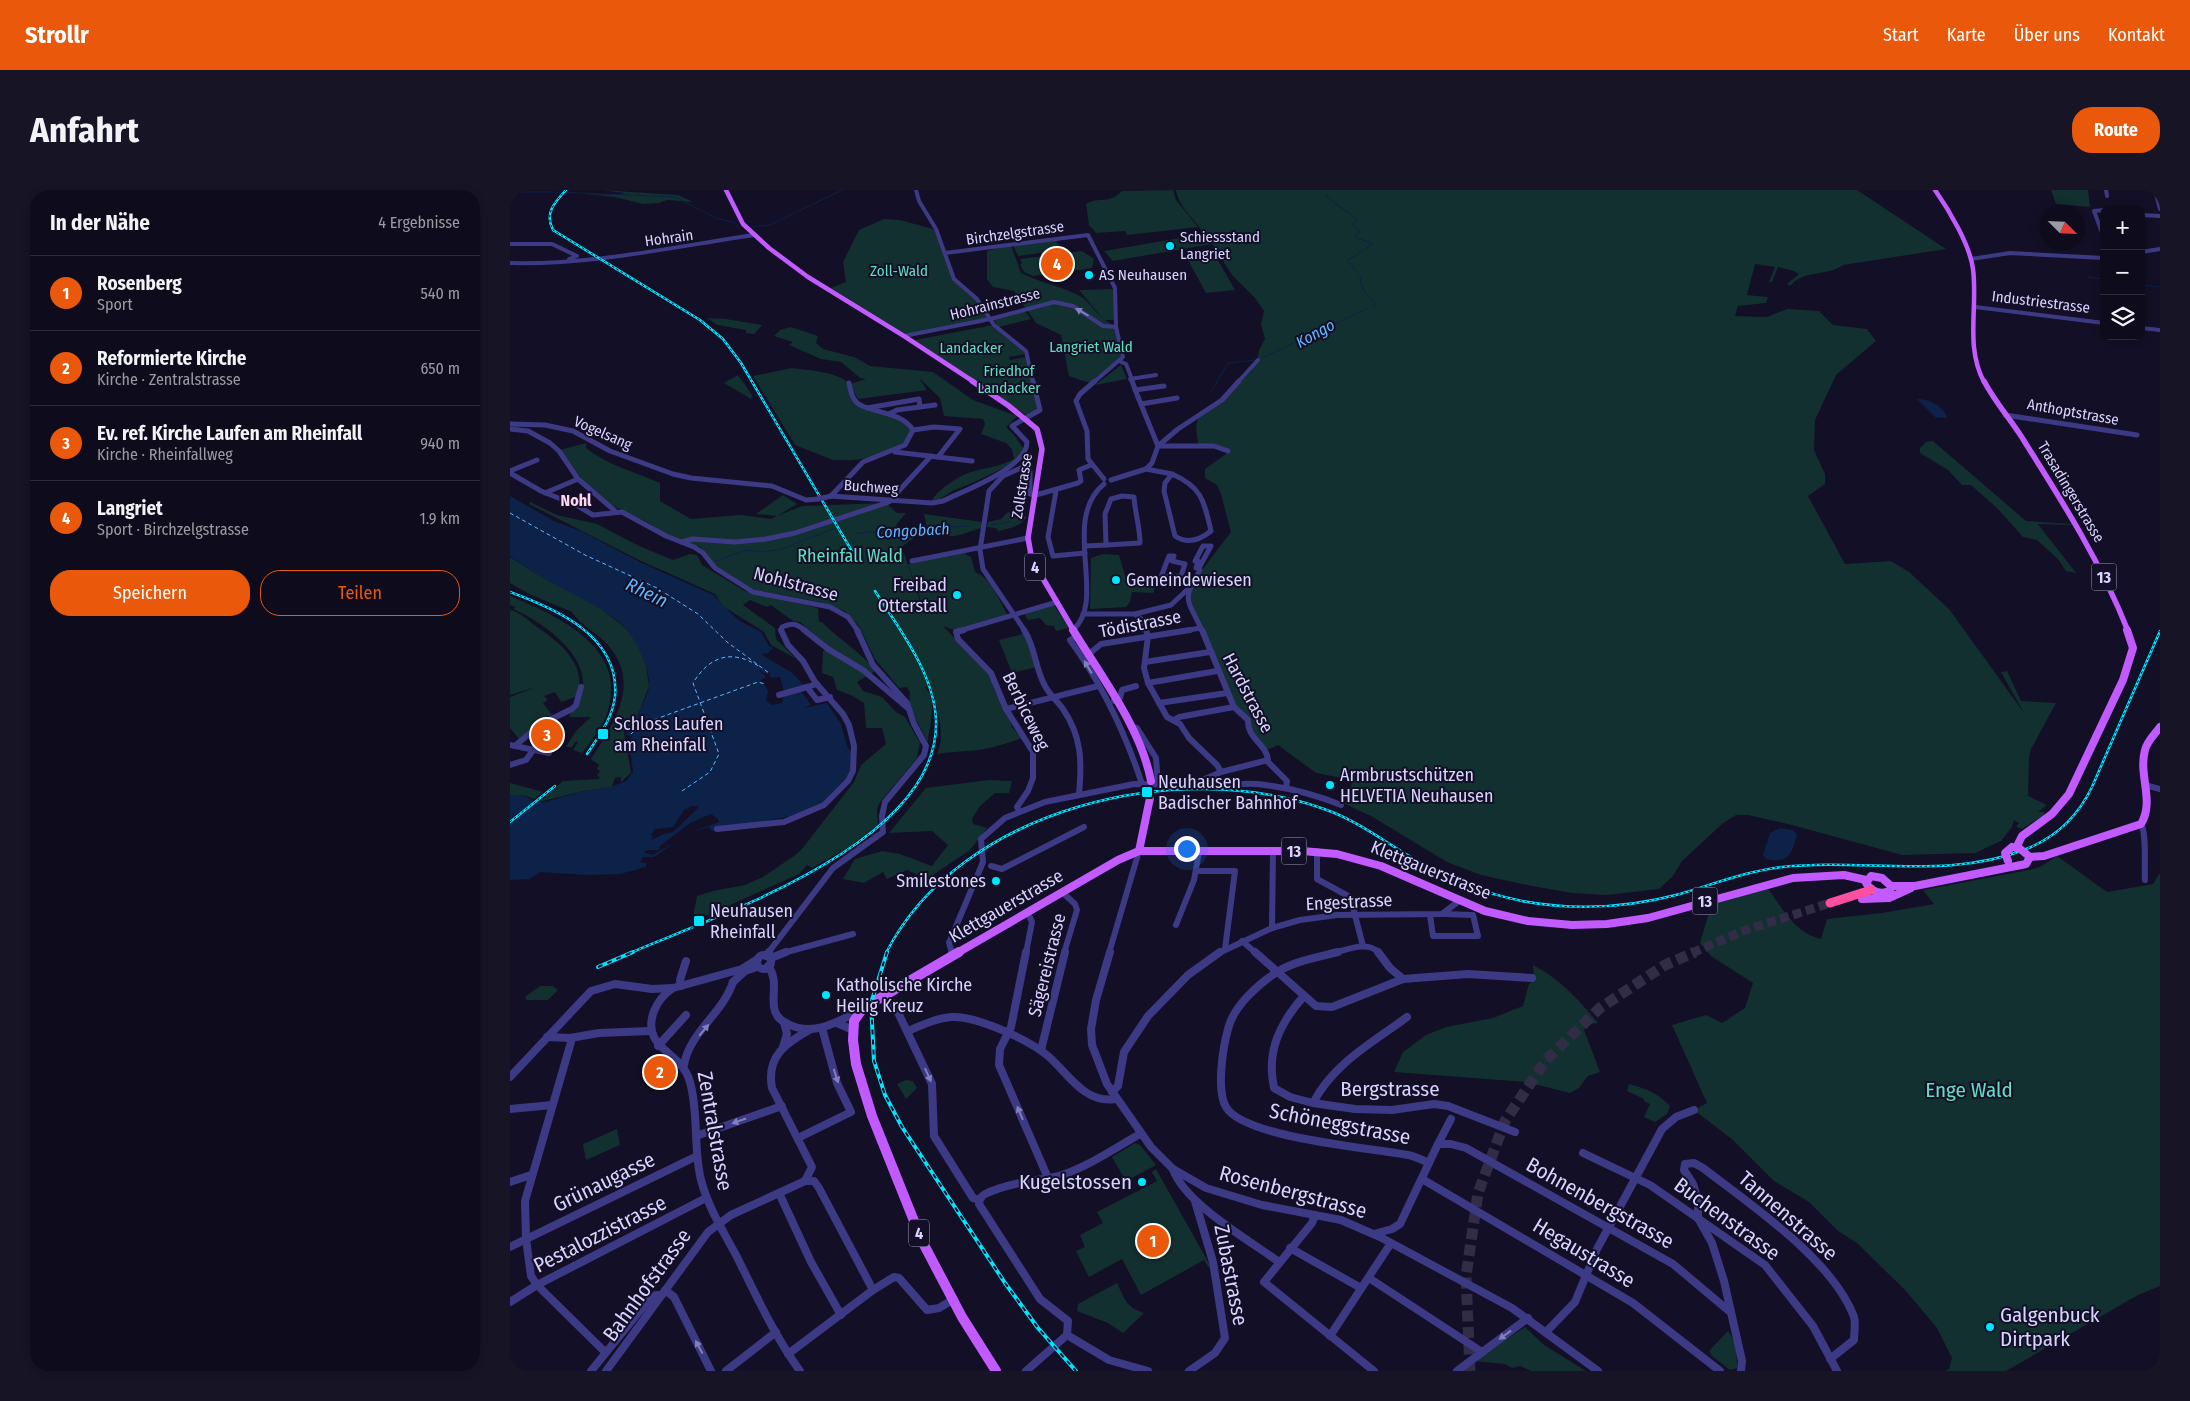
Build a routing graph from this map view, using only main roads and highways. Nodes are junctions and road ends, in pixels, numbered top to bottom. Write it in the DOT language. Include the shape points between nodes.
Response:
graph roads {
  1 [pos="726,190"];
  2 [pos="1935,190"];
  3 [pos="2160,727"];
  4 [pos="1151,781"];
  5 [pos="1150,798"];
  6 [pos="2016,848"];
  7 [pos="1139,851"];
  8 [pos="2030,858"];
  9 [pos="1989,872"];
  10 [pos="1866,880"];
  11 [pos="1891,886"];
  12 [pos="1915,886"];
  13 [pos="1871,890"];
  14 [pos="1851,898"];
  15 [pos="1862,898"];
  16 [pos="1830,903"];
  17 [pos="996,1371"];
  1 -- 4 [label="main road, Zollstrasse / 4" via="739,218 754,235 816,282 904,336 1037,428 1042,445 1028,538 1032,560 1130,726 1147,759"];
  2 -- 6 [label="main road, Trasadingerstrasse / 13" via="1953,216 1971,259 1975,308 1973,347 1986,388 2029,448 2084,538 2134,648 2123,680 2069,794 2052,814 2022,836"];
  3 -- 8 [label="main road" via="2145,749 2147,812 2141,824"];
  5 -- 7 [label="main road"];
  6 -- 8 [label="main road, bridge"];
  6 -- 9 [label="main road, 13, bridge" via="2007,849 2006,864"];
  7 -- 10 [label="main road, Klettgauerstrasse / 13" via="1317,851 1379,864 1492,912 1571,926 1601,925 1668,913 1730,893 1791,880 1840,876"];
  7 -- 17 [label="main road, Klettgauerstrasse / 4" via="1118,860 860,1010 853,1030 856,1060 867,1102 913,1221"];
  8 -- 9 [label="main road, 13" via="2026,864"];
  9 -- 12 [label="main road, 13"];
  10 -- 11 [label="main road, 13" via="1878,876"];
  10 -- 13 [label="main road"];
  11 -- 12 [label="main road, 13"];
  11 -- 13 [label="main road, 13" via="1886,893"];
  12 -- 15 [label="main road" via="1890,898"];
  13 -- 14 [label="highway"];
  14 -- 15 [label="highway"];
  14 -- 16 [label="highway"];
}
